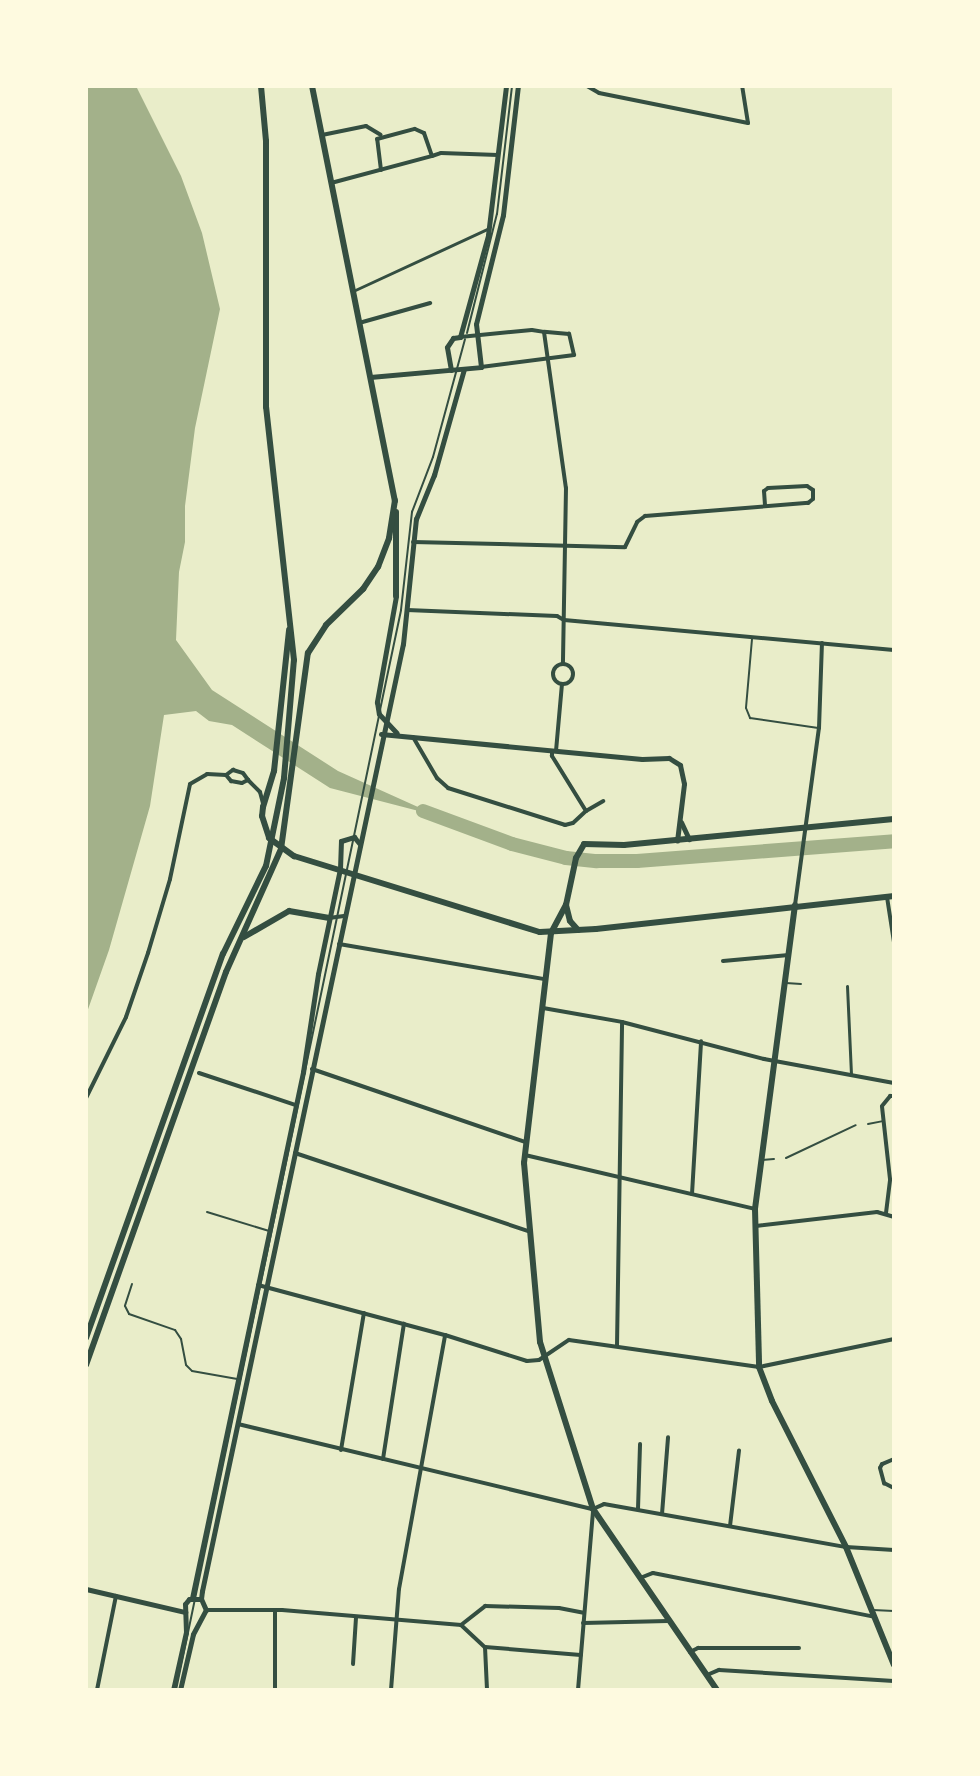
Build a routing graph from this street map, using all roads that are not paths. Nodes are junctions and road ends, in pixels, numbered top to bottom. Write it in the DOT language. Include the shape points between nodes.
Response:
graph roads {
  1 [pos="261,86"];
  2 [pos="312,86"];
  3 [pos="512,86"];
  4 [pos="587,86"];
  5 [pos="742,86"];
  6 [pos="322,135"];
  7 [pos="381,135"];
  8 [pos="498,155"];
  9 [pos="432,156"];
  10 [pos="381,170"];
  11 [pos="331,183"];
  12 [pos="489,228"];
  13 [pos="353,291"];
  14 [pos="430,303"];
  15 [pos="359,323"];
  16 [pos="544,332"];
  17 [pos="477,335"];
  18 [pos="463,337"];
  19 [pos="447,355"];
  20 [pos="547,360"];
  21 [pos="481,367"];
  22 [pos="435,369"];
  23 [pos="458,369"];
  24 [pos="370,377"];
  25 [pos="395,500"];
  26 [pos="765,506"];
  27 [pos="413,542"];
  28 [pos="566,546"];
  29 [pos="396,596"];
  30 [pos="407,610"];
  31 [pos="564,620"];
  32 [pos="752,638"];
  33 [pos="822,643"];
  34 [pos="894,650"];
  35 [pos="563,664"];
  36 [pos="562,684"];
  37 [pos="291,703"];
  38 [pos="379,714"];
  39 [pos="385,722"];
  40 [pos="819,728"];
  41 [pos="381,734"];
  42 [pos="398,734"];
  43 [pos="412,735"];
  44 [pos="554,751"];
  45 [pos="372,768"];
  46 [pos="226,775"];
  47 [pos="248,780"];
  48 [pos="603,801"];
  49 [pos="263,807"];
  50 [pos="586,811"];
  51 [pos="361,815"];
  52 [pos="894,819"];
  53 [pos="680,821"];
  54 [pos="808,830"];
  55 [pos="354,837"];
  56 [pos="689,839"];
  57 [pos="677,841"];
  58 [pos="359,844"];
  59 [pos="346,871"];
  60 [pos="890,896"];
  61 [pos="566,905"];
  62 [pos="795,905"];
  63 [pos="336,917"];
  64 [pos="579,930"];
  65 [pos="551,933"];
  66 [pos="242,939"];
  67 [pos="894,942"];
  68 [pos="339,944"];
  69 [pos="789,955"];
  70 [pos="723,961"];
  71 [pos="543,979"];
  72 [pos="785,983"];
  73 [pos="801,984"];
  74 [pos="847,986"];
  75 [pos="541,1007"];
  76 [pos="622,1022"];
  77 [pos="701,1041"];
  78 [pos="775,1061"];
  79 [pos="312,1069"];
  80 [pos="199,1073"];
  81 [pos="851,1075"];
  82 [pos="894,1083"];
  83 [pos="894,1096"];
  84 [pos="86,1098"];
  85 [pos="296,1105"];
  86 [pos="883,1121"];
  87 [pos="868,1124"];
  88 [pos="856,1125"];
  89 [pos="526,1142"];
  90 [pos="294,1153"];
  91 [pos="525,1155"];
  92 [pos="786,1158"];
  93 [pos="774,1159"];
  94 [pos="761,1160"];
  95 [pos="892,1178"];
  96 [pos="619,1179"];
  97 [pos="692,1195"];
  98 [pos="755,1209"];
  99 [pos="207,1212"];
  100 [pos="886,1213"];
  101 [pos="894,1217"];
  102 [pos="756,1226"];
  103 [pos="270,1231"];
  104 [pos="528,1231"];
  105 [pos="132,1284"];
  106 [pos="262,1286"];
  107 [pos="364,1313"];
  108 [pos="404,1324"];
  109 [pos="445,1335"];
  110 [pos="86,1338"];
  111 [pos="894,1339"];
  112 [pos="617,1346"];
  113 [pos="545,1356"];
  114 [pos="86,1365"];
  115 [pos="759,1367"];
  116 [pos="242,1380"];
  117 [pos="237,1424"];
  118 [pos="668,1437"];
  119 [pos="640,1444"];
  120 [pos="341,1450"];
  121 [pos="739,1451"];
  122 [pos="383,1459"];
  123 [pos="894,1459"];
  124 [pos="424,1468"];
  125 [pos="894,1488"];
  126 [pos="593,1509"];
  127 [pos="638,1509"];
  128 [pos="662,1514"];
  129 [pos="730,1526"];
  130 [pos="846,1547"];
  131 [pos="894,1550"];
  132 [pos="640,1578"];
  133 [pos="86,1589"];
  134 [pos="116,1596"];
  135 [pos="194,1599"];
  136 [pos="151,1603"];
  137 [pos="206,1610"];
  138 [pos="275,1610"];
  139 [pos="894,1611"];
  140 [pos="584,1613"];
  141 [pos="873,1614"];
  142 [pos="191,1616"];
  143 [pos="357,1617"];
  144 [pos="395,1619"];
  145 [pos="668,1621"];
  146 [pos="583,1623"];
  147 [pos="461,1625"];
  148 [pos="485,1648"];
  149 [pos="799,1648"];
  150 [pos="690,1652"];
  151 [pos="581,1655"];
  152 [pos="353,1664"];
  153 [pos="894,1665"];
  154 [pos="707,1675"];
  155 [pos="894,1681"];
  156 [pos="97,1690"];
  157 [pos="177,1690"];
  158 [pos="275,1690"];
  159 [pos="391,1690"];
  160 [pos="487,1690"];
  161 [pos="578,1690"];
  162 [pos="717,1690"];
  1 -- 37 [label="main road" via="266,141 265,386 289,602"];
  2 -- 6 [label="main road"];
  3 -- 8 [label="street"];
  3 -- 17 [label="street" via="503,215"];
  3 -- 18 [label="lane" via="497,214"];
  4 -- 5 [label="street" via="599,93 748,123"];
  6 -- 7 [label="street" via="366,126"];
  6 -- 11 [label="main road"];
  7 -- 9 [label="street" via="418,129"];
  7 -- 10 [label="street" via="376,146"];
  8 -- 9 [label="street"];
  8 -- 12 [label="street"];
  9 -- 10 [label="street"];
  10 -- 11 [label="street"];
  11 -- 13 [label="main road"];
  12 -- 13 [label="street"];
  12 -- 18 [label="street"];
  13 -- 15 [label="main road"];
  14 -- 15 [label="street"];
  15 -- 24 [label="main road"];
  16 -- 17 [label="street"];
  16 -- 20 [label="street"];
  16 -- 20 [label="street" via="569,334 574,355"];
  17 -- 18 [label="street"];
  17 -- 21 [label="street"];
  18 -- 19 [label="street" via="449,341"];
  18 -- 23 [label="lane"];
  19 -- 22 [label="street"];
  19 -- 23 [label="street"];
  20 -- 21 [label="street"];
  20 -- 28 [label="street" via="566,488"];
  21 -- 23 [label="street"];
  22 -- 23 [label="street"];
  22 -- 24 [label="street"];
  23 -- 27 [label="street"];
  23 -- 38 [label="lane" via="412,512 401,610"];
  24 -- 25 [label="main road"];
  25 -- 29 [label="main road"];
  25 -- 37 [label="main road" via="378,567 308,653"];
  26 -- 26 [label="street" via="808,503 813,490 768,488"];
  26 -- 28 [label="street" via="645,516 625,547"];
  27 -- 28 [label="street"];
  27 -- 30 [label="street"];
  28 -- 31 [label="street"];
  29 -- 38 [label="street"];
  30 -- 31 [label="street"];
  30 -- 39 [label="street"];
  31 -- 32 [label="street"];
  31 -- 35 [label="street"];
  32 -- 33 [label="street"];
  32 -- 40 [label="lane" via="746,708 750,718"];
  33 -- 34 [label="street"];
  33 -- 40 [label="street"];
  35 -- 36 [label="street" via="553,673"];
  35 -- 36 [label="street" via="573,674"];
  36 -- 44 [label="street"];
  37 -- 49 [label="main road"];
  37 -- 66 [label="main road" via="293,768 287,825 273,872"];
  37 -- 110 [label="main road" via="277,824 266,866 223,954"];
  38 -- 39 [label="street"];
  38 -- 45 [label="lane"];
  39 -- 41 [label="street"];
  39 -- 42 [label="street"];
  40 -- 54 [label="street"];
  41 -- 42 [label="street"];
  41 -- 45 [label="street"];
  42 -- 43 [label="street"];
  43 -- 44 [label="street"];
  43 -- 50 [label="street" via="448,788 565,825"];
  44 -- 50 [label="street" via="552,756"];
  44 -- 53 [label="street" via="676,761 684,784"];
  45 -- 51 [label="street"];
  46 -- 47 [label="street" via="231,781"];
  46 -- 47 [label="street" via="233,770"];
  46 -- 84 [label="street" via="200,775 190,784 148,953 126,1017"];
  47 -- 49 [label="street" via="260,792"];
  48 -- 50 [label="street"];
  49 -- 59 [label="main road" via="269,838 294,856"];
  51 -- 55 [label="lane"];
  51 -- 58 [label="street"];
  52 -- 54 [label="main road"];
  53 -- 56 [label="street"];
  53 -- 57 [label="street"];
  54 -- 56 [label="main road"];
  54 -- 62 [label="street"];
  55 -- 58 [label="street"];
  55 -- 59 [label="lane"];
  55 -- 59 [label="street" via="341,841"];
  56 -- 57 [label="main road"];
  57 -- 61 [label="main road" via="579,847"];
  58 -- 59 [label="street"];
  59 -- 63 [label="street"];
  59 -- 63 [label="street"];
  59 -- 65 [label="main road"];
  60 -- 62 [label="main road"];
  60 -- 67 [label="street"];
  61 -- 64 [label="main road"];
  61 -- 65 [label="main road"];
  62 -- 64 [label="main road"];
  62 -- 69 [label="main road"];
  63 -- 66 [label="main road" via="289,911"];
  63 -- 68 [label="street"];
  63 -- 85 [label="street"];
  63 -- 106 [label="lane"];
  64 -- 65 [label="main road"];
  65 -- 71 [label="main road"];
  66 -- 114 [label="main road"];
  68 -- 71 [label="street"];
  68 -- 79 [label="street"];
  69 -- 70 [label="street"];
  69 -- 72 [label="main road"];
  71 -- 75 [label="main road"];
  72 -- 73 [label="lane"];
  72 -- 78 [label="main road"];
  74 -- 81 [label="street"];
  75 -- 76 [label="street"];
  75 -- 89 [label="main road"];
  76 -- 77 [label="street"];
  76 -- 96 [label="street"];
  77 -- 78 [label="street"];
  77 -- 97 [label="street"];
  78 -- 81 [label="street"];
  78 -- 94 [label="main road"];
  79 -- 89 [label="street"];
  79 -- 90 [label="street"];
  80 -- 85 [label="street"];
  81 -- 82 [label="street"];
  83 -- 86 [label="street" via="882,1106"];
  85 -- 103 [label="street"];
  86 -- 87 [label="lane"];
  86 -- 95 [label="street"];
  88 -- 92 [label="lane"];
  89 -- 91 [label="main road"];
  90 -- 104 [label="street"];
  90 -- 106 [label="street"];
  91 -- 96 [label="street"];
  91 -- 104 [label="main road"];
  93 -- 94 [label="lane"];
  94 -- 98 [label="main road"];
  95 -- 100 [label="street"];
  96 -- 97 [label="street"];
  96 -- 112 [label="street"];
  97 -- 98 [label="street"];
  98 -- 102 [label="main road"];
  99 -- 103 [label="lane"];
  100 -- 101 [label="street"];
  100 -- 102 [label="street"];
  102 -- 115 [label="main road"];
  103 -- 106 [label="street"];
  104 -- 113 [label="main road"];
  105 -- 116 [label="lane" via="126,1310 175,1330 192,1371"];
  106 -- 107 [label="street"];
  106 -- 116 [label="street"];
  107 -- 108 [label="street"];
  107 -- 120 [label="street"];
  108 -- 109 [label="street"];
  108 -- 122 [label="street"];
  109 -- 113 [label="street" via="527,1361"];
  109 -- 124 [label="street"];
  111 -- 115 [label="street"];
  112 -- 113 [label="street" via="569,1340"];
  112 -- 115 [label="street"];
  113 -- 126 [label="main road"];
  115 -- 130 [label="main road"];
  116 -- 117 [label="street"];
  116 -- 135 [label="street"];
  117 -- 120 [label="street"];
  117 -- 135 [label="street" via="224,1505"];
  118 -- 128 [label="street"];
  119 -- 127 [label="street"];
  120 -- 122 [label="street"];
  121 -- 129 [label="street"];
  122 -- 124 [label="street"];
  123 -- 125 [label="street" via="880,1468 884,1483"];
  124 -- 126 [label="street"];
  124 -- 144 [label="street"];
  126 -- 127 [label="street" via="604,1504"];
  126 -- 132 [label="main road"];
  126 -- 140 [label="street"];
  127 -- 128 [label="street"];
  128 -- 129 [label="street"];
  129 -- 130 [label="street"];
  130 -- 131 [label="street"];
  130 -- 141 [label="main road"];
  132 -- 141 [label="street" via="653,1573"];
  132 -- 145 [label="main road"];
  133 -- 134 [label="street"];
  134 -- 136 [label="street"];
  134 -- 156 [label="street"];
  135 -- 136 [label="street"];
  135 -- 137 [label="street"];
  135 -- 142 [label="street"];
  135 -- 142 [label="lane"];
  136 -- 142 [label="street"];
  137 -- 138 [label="street"];
  137 -- 142 [label="street"];
  138 -- 143 [label="street"];
  138 -- 158 [label="street"];
  139 -- 141 [label="lane"];
  140 -- 146 [label="street"];
  140 -- 147 [label="street" via="485,1606"];
  141 -- 153 [label="main road"];
  142 -- 157 [label="street"];
  142 -- 157 [label="street"];
  143 -- 144 [label="street"];
  143 -- 152 [label="street"];
  144 -- 147 [label="street"];
  144 -- 159 [label="street"];
  145 -- 146 [label="street"];
  145 -- 150 [label="main road"];
  146 -- 151 [label="street"];
  147 -- 148 [label="street"];
  148 -- 151 [label="street"];
  148 -- 160 [label="street"];
  149 -- 150 [label="street"];
  150 -- 154 [label="main road"];
  151 -- 161 [label="street"];
  154 -- 155 [label="street" via="719,1670"];
  154 -- 162 [label="main road"];
}
